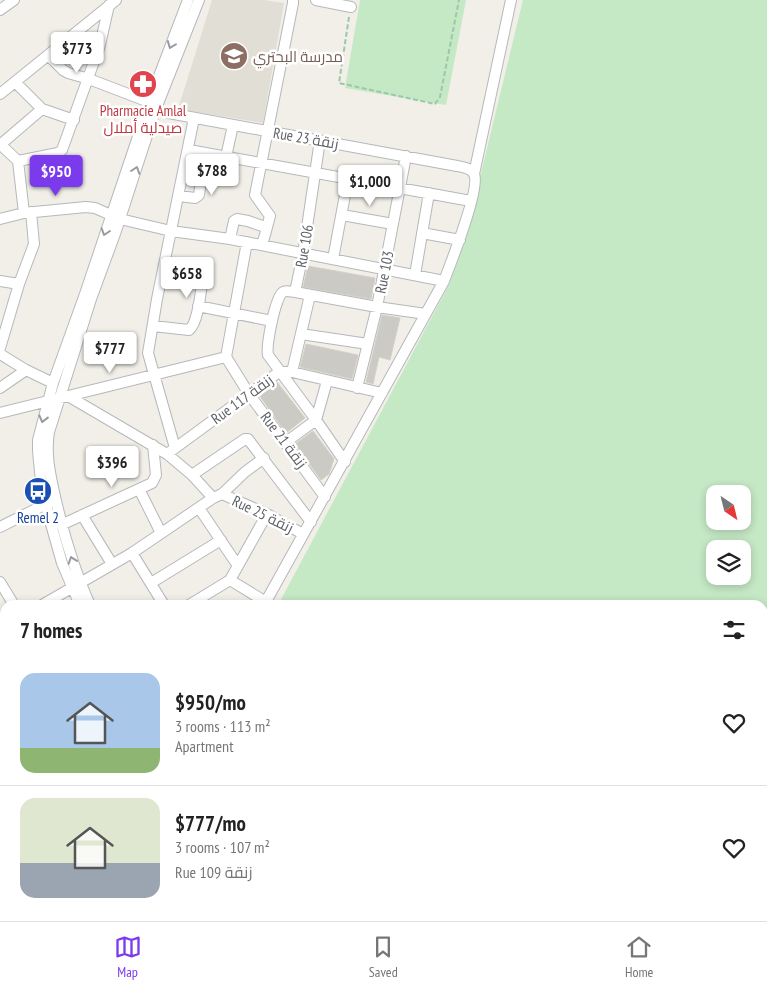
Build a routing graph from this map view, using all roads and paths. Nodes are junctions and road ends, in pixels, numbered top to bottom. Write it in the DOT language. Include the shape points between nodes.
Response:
graph roads {
  1 [pos="14,0"];
  2 [pos="188,0"];
  3 [pos="199,0"];
  4 [pos="293,0"];
  5 [pos="316,0"];
  6 [pos="459,0"];
  7 [pos="511,0"];
  8 [pos="113,3"];
  9 [pos="351,7"];
  10 [pos="0,10"];
  11 [pos="48,55"];
  12 [pos="89,79"];
  13 [pos="14,82"];
  14 [pos="0,94"];
  15 [pos="150,107"];
  16 [pos="42,109"];
  17 [pos="194,118"];
  18 [pos="74,120"];
  19 [pos="233,125"];
  20 [pos="267,131"];
  21 [pos="320,140"];
  22 [pos="0,145"];
  23 [pos="189,150"];
  24 [pos="205,153"];
  25 [pos="406,156"];
  26 [pos="226,157"];
  27 [pos="18,161"];
  28 [pos="262,164"];
  29 [pos="316,173"];
  30 [pos="474,174"];
  31 [pos="348,179"];
  32 [pos="400,188"];
  33 [pos="429,193"];
  34 [pos="179,196"];
  35 [pos="472,201"];
  36 [pos="28,213"];
  37 [pos="342,215"];
  38 [pos="116,216"];
  39 [pos="0,219"];
  40 [pos="393,224"];
  41 [pos="171,231"];
  42 [pos="266,231"];
  43 [pos="422,233"];
  44 [pos="230,239"];
  45 [pos="460,240"];
  46 [pos="247,242"];
  47 [pos="262,245"];
  48 [pos="304,254"];
  49 [pos="334,259"];
  50 [pos="165,261"];
  51 [pos="384,269"];
  52 [pos="415,275"];
  53 [pos="0,281"];
  54 [pos="444,281"];
  55 [pos="19,284"];
  56 [pos="295,292"];
  57 [pos="310,295"];
  58 [pos="198,306"];
  59 [pos="377,307"];
  60 [pos="233,314"];
  61 [pos="426,314"];
  62 [pos="272,321"];
  63 [pos="153,326"];
  64 [pos="301,334"];
  65 [pos="368,344"];
  66 [pos="0,348"];
  67 [pos="0,354"];
  68 [pos="226,357"];
  69 [pos="26,370"];
  70 [pos="279,372"];
  71 [pos="292,372"];
  72 [pos="154,376"];
  73 [pos="327,381"];
  74 [pos="53,383"];
  75 [pos="0,388"];
  76 [pos="357,388"];
  77 [pos="249,394"];
  78 [pos="382,394"];
  79 [pos="63,398"];
  80 [pos="48,401"];
  81 [pos="0,413"];
  82 [pos="316,420"];
  83 [pos="286,442"];
  84 [pos="153,445"];
  85 [pos="171,451"];
  86 [pos="264,458"];
  87 [pos="345,462"];
  88 [pos="192,475"];
  89 [pos="139,489"];
  90 [pos="218,496"];
  91 [pos="325,497"];
  92 [pos="51,501"];
  93 [pos="199,508"];
  94 [pos="267,514"];
  95 [pos="82,515"];
  96 [pos="311,522"];
  97 [pos="61,525"];
  98 [pos="0,527"];
  99 [pos="161,533"];
  100 [pos="304,534"];
  101 [pos="221,540"];
  102 [pos="132,553"];
  103 [pos="112,564"];
  104 [pos="238,566"];
  105 [pos="230,580"];
  106 [pos="0,582"];
  107 [pos="151,583"];
  108 [pos="76,585"];
  109 [pos="11,600"];
  110 [pos="50,600"];
  111 [pos="79,600"];
  112 [pos="86,600"];
  113 [pos="161,600"];
  114 [pos="197,600"];
  115 [pos="259,600"];
  116 [pos="267,600"];
  1 -- 10 [label="street"];
  2 -- 15 [label="street, one-way"];
  3 -- 15 [label="street"];
  4 -- 20 [label="street"];
  5 -- 9 [label="street"];
  6 -- 9 [label="path" via="440,97 435,104 338,83"];
  7 -- 30 [label="street"];
  8 -- 11 [label="street"];
  8 -- 12 [label="street"];
  11 -- 12 [label="street, Rue 23 زنقة" via="63,70"];
  11 -- 13 [label="street"];
  12 -- 15 [label="street, Rue 23 زنقة"];
  12 -- 18 [label="street"];
  13 -- 14 [label="street"];
  13 -- 16 [label="street"];
  15 -- 17 [label="street, Rue 23 زنقة"];
  15 -- 38 [label="street"];
  16 -- 18 [label="street"];
  16 -- 22 [label="street"];
  17 -- 19 [label="street, Rue 23 زنقة"];
  17 -- 23 [label="street"];
  18 -- 27 [label="street" via="60,152"];
  19 -- 20 [label="street, Rue 23 زنقة"];
  19 -- 26 [label="street"];
  20 -- 21 [label="street, Rue 23 زنقة"];
  20 -- 28 [label="street"];
  21 -- 25 [label="street, Rue 23 زنقة"];
  21 -- 29 [label="street, Rue 106"];
  22 -- 27 [label="street"];
  23 -- 24 [label="street"];
  23 -- 34 [label="street"];
  24 -- 26 [label="street"];
  24 -- 34 [label="street" via="199,195 195,198"];
  25 -- 30 [label="street, Rue 23 زنقة" via="470,169"];
  25 -- 32 [label="street, Rue 103"];
  26 -- 28 [label="street"];
  27 -- 36 [label="street"];
  28 -- 29 [label="street"];
  28 -- 42 [label="street" via="255,195 270,216"];
  29 -- 31 [label="street"];
  29 -- 48 [label="street, Rue 106"];
  30 -- 35 [label="street"];
  31 -- 32 [label="street"];
  31 -- 37 [label="street"];
  32 -- 33 [label="street"];
  32 -- 40 [label="street, Rue 103"];
  33 -- 35 [label="street"];
  33 -- 43 [label="street"];
  34 -- 41 [label="street"];
  35 -- 45 [label="street"];
  36 -- 38 [label="street" via="86,207"];
  36 -- 39 [label="street"];
  36 -- 55 [label="street" via="34,244"];
  37 -- 40 [label="street"];
  37 -- 49 [label="street"];
  38 -- 41 [label="street"];
  38 -- 74 [label="street, one-way"];
  38 -- 79 [label="street"];
  40 -- 51 [label="street, Rue 103"];
  41 -- 44 [label="street"];
  41 -- 50 [label="street"];
  42 -- 44 [label="street" via="262,225 237,219"];
  42 -- 47 [label="street"];
  43 -- 45 [label="street"];
  43 -- 52 [label="street"];
  44 -- 46 [label="street"];
  45 -- 54 [label="street"];
  46 -- 47 [label="street"];
  46 -- 60 [label="street"];
  47 -- 48 [label="street"];
  48 -- 49 [label="street"];
  48 -- 56 [label="street, Rue 106"];
  49 -- 51 [label="street"];
  50 -- 58 [label="street" via="202,272"];
  50 -- 63 [label="street"];
  51 -- 52 [label="street"];
  51 -- 59 [label="street, Rue 103"];
  52 -- 54 [label="street"];
  53 -- 55 [label="street"];
  54 -- 61 [label="street"];
  55 -- 66 [label="street"];
  56 -- 57 [label="street"];
  56 -- 62 [label="street" via="285,291 280,295"];
  57 -- 59 [label="street"];
  57 -- 64 [label="street"];
  58 -- 60 [label="street"];
  58 -- 63 [label="street" via="189,330"];
  59 -- 61 [label="street"];
  59 -- 65 [label="street, Rue 103"];
  60 -- 62 [label="street"];
  60 -- 68 [label="street"];
  61 -- 78 [label="street"];
  62 -- 70 [label="street" via="267,352"];
  63 -- 72 [label="street" via="148,353"];
  64 -- 65 [label="street"];
  64 -- 71 [label="street"];
  65 -- 76 [label="street, Rue 103"];
  67 -- 69 [label="street"];
  68 -- 72 [label="street"];
  68 -- 77 [label="street, Rue 21 زنقة"];
  69 -- 74 [label="street"];
  69 -- 75 [label="street"];
  70 -- 71 [label="street, Rue 117 زنقة"];
  70 -- 77 [label="street, Rue 117 زنقة"];
  70 -- 82 [label="street"];
  71 -- 73 [label="street, Rue 117 زنقة"];
  72 -- 79 [label="street"];
  72 -- 85 [label="street"];
  73 -- 76 [label="street, Rue 117 زنقة"];
  73 -- 82 [label="street"];
  74 -- 80 [label="street"];
  76 -- 78 [label="street, Rue 117 زنقة"];
  77 -- 83 [label="street, Rue 21 زنقة"];
  77 -- 85 [label="street, Rue 117 زنقة"];
  78 -- 87 [label="street"];
  79 -- 80 [label="street"];
  79 -- 84 [label="street"];
  79 -- 92 [label="street" via="47,443"];
  80 -- 81 [label="street"];
  80 -- 92 [label="street, one-way" via="38,451 41,482"];
  82 -- 83 [label="street"];
  82 -- 87 [label="street"];
  83 -- 91 [label="street, Rue 21 زنقة"];
  84 -- 85 [label="street"];
  84 -- 89 [label="street" via="156,478"];
  85 -- 88 [label="street"];
  86 -- 88 [label="street" via="247,438"];
  86 -- 90 [label="street"];
  86 -- 96 [label="street"];
  87 -- 91 [label="street"];
  88 -- 90 [label="street"];
  89 -- 95 [label="street"];
  89 -- 99 [label="street"];
  90 -- 93 [label="street"];
  90 -- 94 [label="street, Rue 25 زنقة"];
  91 -- 96 [label="street"];
  92 -- 97 [label="street"];
  92 -- 98 [label="street"];
  92 -- 108 [label="street" via="62,563"];
  93 -- 99 [label="street"];
  93 -- 101 [label="street"];
  94 -- 100 [label="street, Rue 25 زنقة"];
  94 -- 104 [label="street"];
  95 -- 97 [label="street"];
  95 -- 103 [label="street"];
  96 -- 100 [label="street"];
  108 -- 97 [label="street, one-way"];
  99 -- 102 [label="street"];
  100 -- 116 [label="street"];
  101 -- 104 [label="street"];
  101 -- 107 [label="street"];
  102 -- 103 [label="street"];
  102 -- 107 [label="street"];
  103 -- 108 [label="street"];
  104 -- 105 [label="street"];
  105 -- 114 [label="street"];
  105 -- 115 [label="street"];
  106 -- 109 [label="street"];
  107 -- 113 [label="street"];
  108 -- 110 [label="street"];
  108 -- 111 [label="street"];
  108 -- 112 [label="street"];
}
